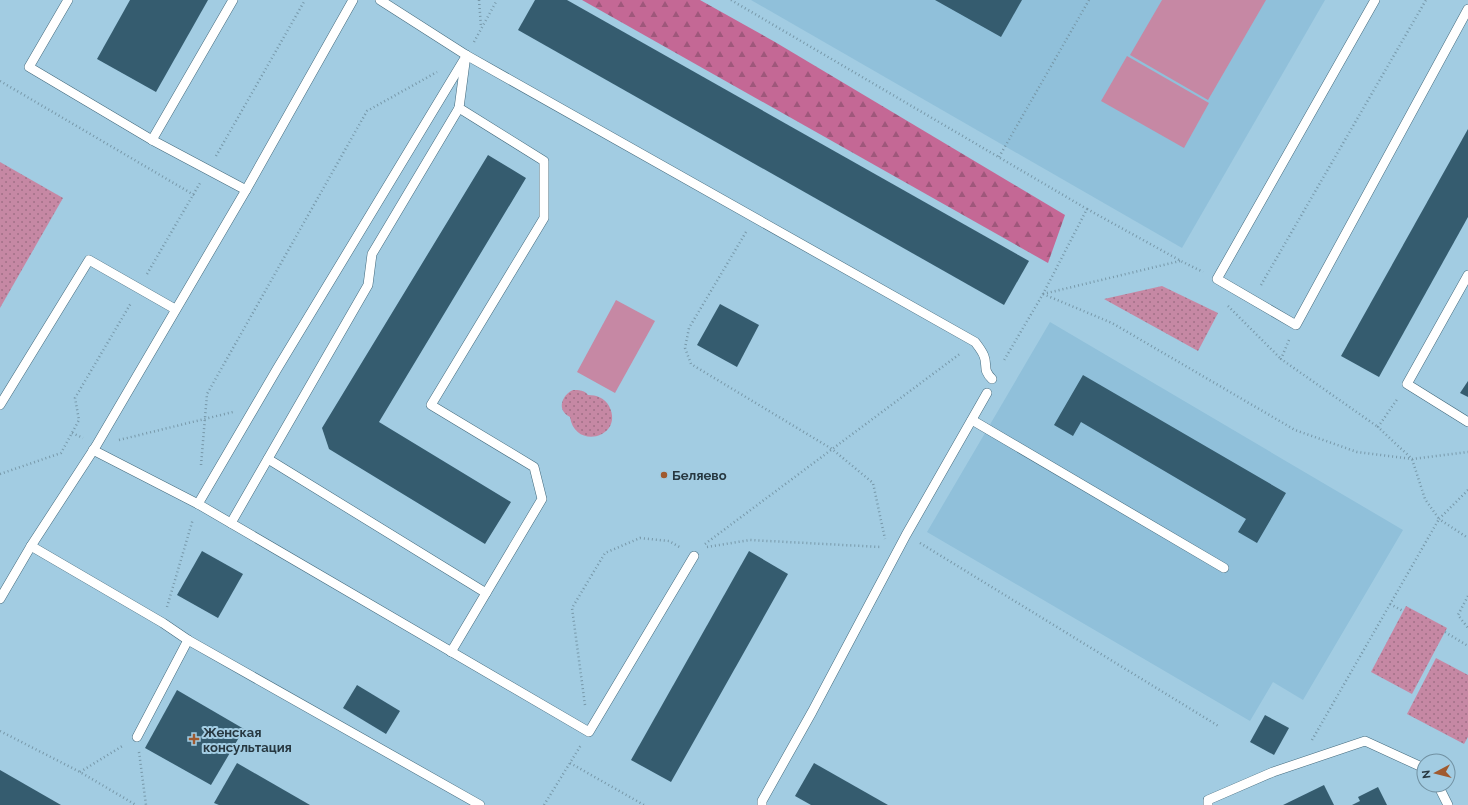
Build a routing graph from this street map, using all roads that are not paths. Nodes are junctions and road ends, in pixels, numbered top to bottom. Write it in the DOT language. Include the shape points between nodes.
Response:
graph roads {
  1 [pos="68,0"];
  2 [pos="233,0"];
  3 [pos="353,0"];
  4 [pos="380,0"];
  5 [pos="1375,0"];
  6 [pos="1468,9"];
  7 [pos="466,55"];
  8 [pos="459,108"];
  9 [pos="152,140"];
  10 [pos="246,190"];
  11 [pos="1468,275"];
  12 [pos="175,309"];
  13 [pos="992,379"];
  14 [pos="987,393"];
  15 [pos="3,394"];
  16 [pos="0,405"];
  17 [pos="972,420"];
  18 [pos="1468,422"];
  19 [pos="94,448"];
  20 [pos="268,459"];
  21 [pos="198,504"];
  22 [pos="231,523"];
  23 [pos="31,546"];
  24 [pos="694,556"];
  25 [pos="1224,568"];
  26 [pos="486,593"];
  27 [pos="0,599"];
  28 [pos="188,640"];
  29 [pos="451,652"];
  30 [pos="138,737"];
  31 [pos="1416,764"];
  32 [pos="1442,793"];
  33 [pos="480,805"];
  34 [pos="762,805"];
  35 [pos="1208,805"];
  36 [pos="1448,805"];
  1 -- 9 [label="lane" via="28,67"];
  2 -- 9 [label="lane"];
  3 -- 10 [label="lane"];
  4 -- 7 [label="lane"];
  5 -- 6 [label="lane" via="1217,279 1296,325"];
  7 -- 8 [label="lane"];
  7 -- 13 [label="lane" via="975,342 984,356 987,374"];
  7 -- 21 [label="lane"];
  8 -- 20 [label="lane" via="372,254 368,285"];
  8 -- 26 [label="lane" via="544,161 544,218 431,405 534,467 542,499"];
  9 -- 10 [label="lane"];
  10 -- 12 [label="lane"];
  11 -- 18 [label="lane" via="1407,384"];
  12 -- 15 [label="lane" via="89,260"];
  12 -- 19 [label="lane"];
  14 -- 17 [label="lane"];
  15 -- 16 [label="lane"];
  17 -- 25 [label="lane"];
  17 -- 34 [label="lane" via="906,535"];
  19 -- 21 [label="lane"];
  19 -- 23 [label="lane"];
  20 -- 22 [label="lane"];
  20 -- 26 [label="lane"];
  21 -- 22 [label="lane"];
  22 -- 29 [label="lane"];
  23 -- 27 [label="lane"];
  23 -- 28 [label="lane"];
  24 -- 29 [label="lane" via="589,732"];
  26 -- 29 [label="lane"];
  28 -- 30 [label="lane"];
  28 -- 33 [label="lane"];
  31 -- 35 [label="lane" via="1365,741 1273,772 1208,800"];
  32 -- 36 [label="lane"];
}
